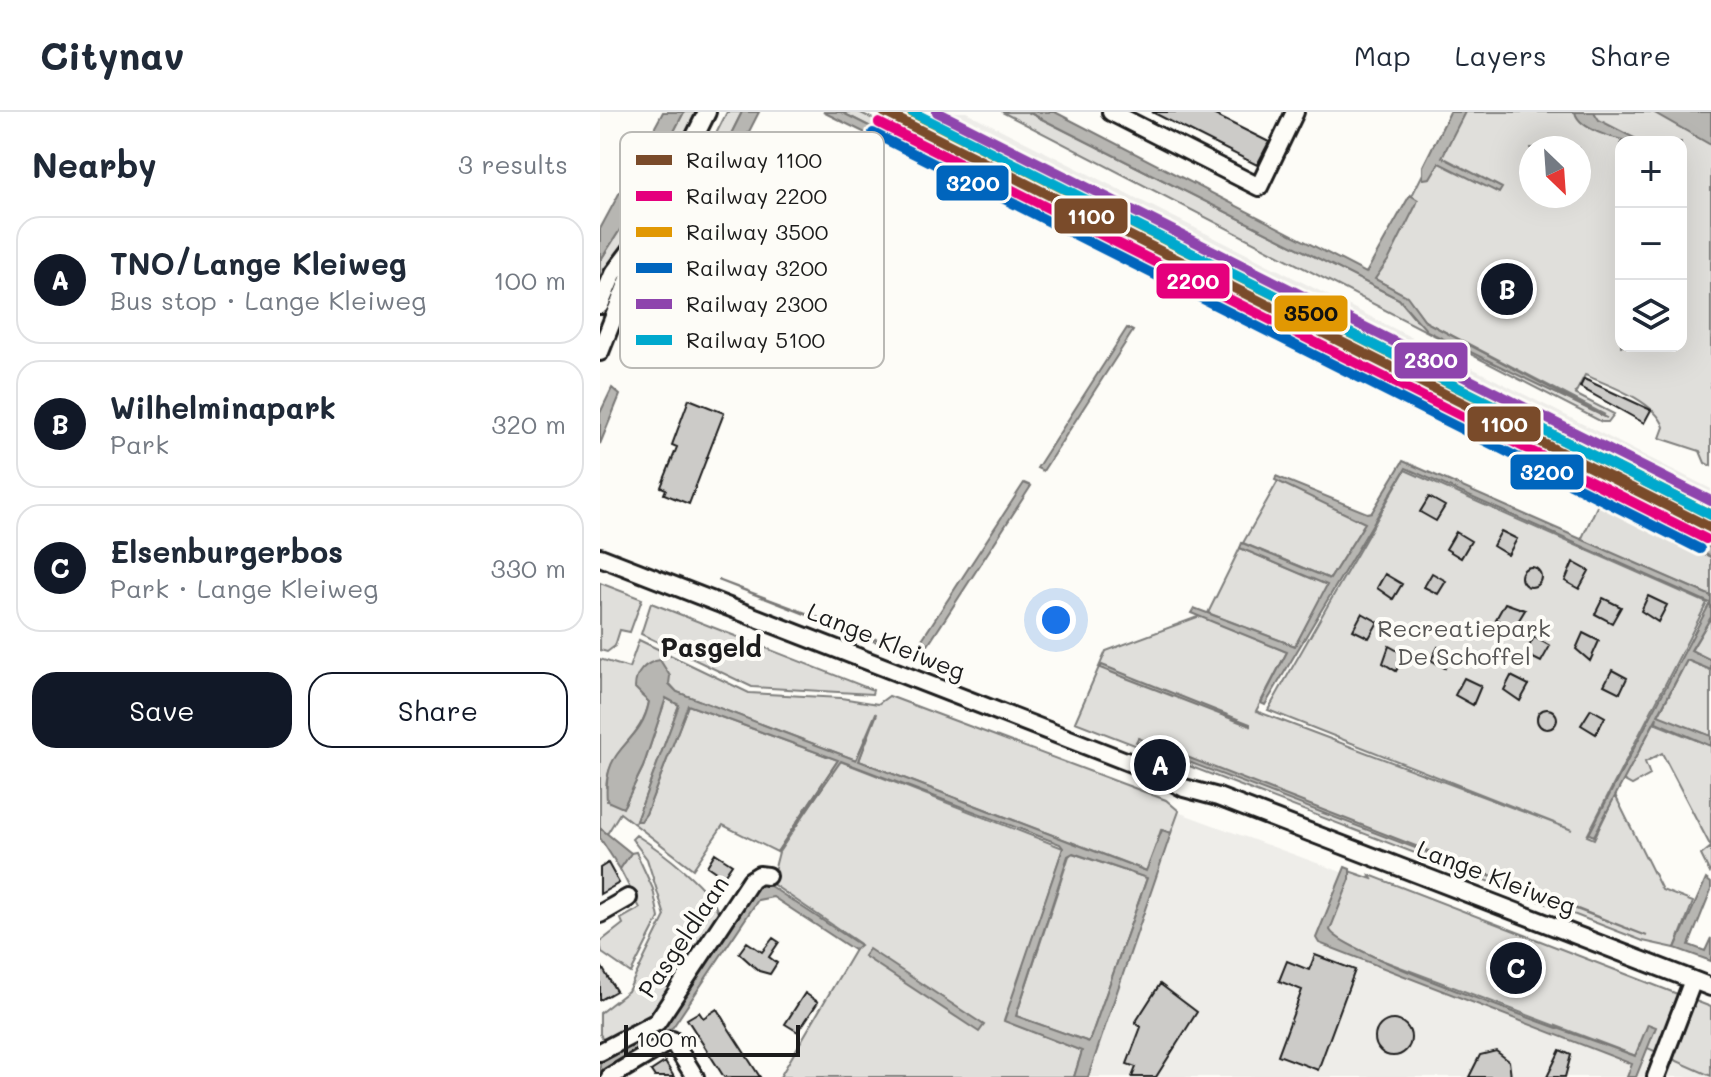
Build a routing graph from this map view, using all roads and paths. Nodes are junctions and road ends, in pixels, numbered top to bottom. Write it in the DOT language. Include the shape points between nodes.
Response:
graph roads {
  1 [pos="707,112"];
  2 [pos="1111,112"];
  3 [pos="1295,112"];
  4 [pos="697,132"];
  5 [pos="620,265"];
  6 [pos="620,302"];
  7 [pos="600,305"];
  8 [pos="600,352"];
  9 [pos="600,557"];
  10 [pos="767,876"];
  11 [pos="628,898"];
  12 [pos="600,914"];
  13 [pos="1693,980"];
  14 [pos="1711,987"];
  15 [pos="600,1052"];
  16 [pos="610,1077"];
  17 [pos="695,1077"];
  18 [pos="1656,1077"];
  1 -- 4 [label="street"];
  2 -- 3 [label="street" via="1259,187"];
  5 -- 7 [label="street"];
  6 -- 8 [label="street"];
  9 -- 13 [label="street, Lange Kleiweg"];
  10 -- 15 [label="street, Pasgeldlaan" via="751,880 657,1022"];
  11 -- 12 [label="street"];
  13 -- 14 [label="street, Lange Kleiweg"];
  13 -- 18 [label="street"];
  16 -- 17 [label="street" via="672,1040"];
}
